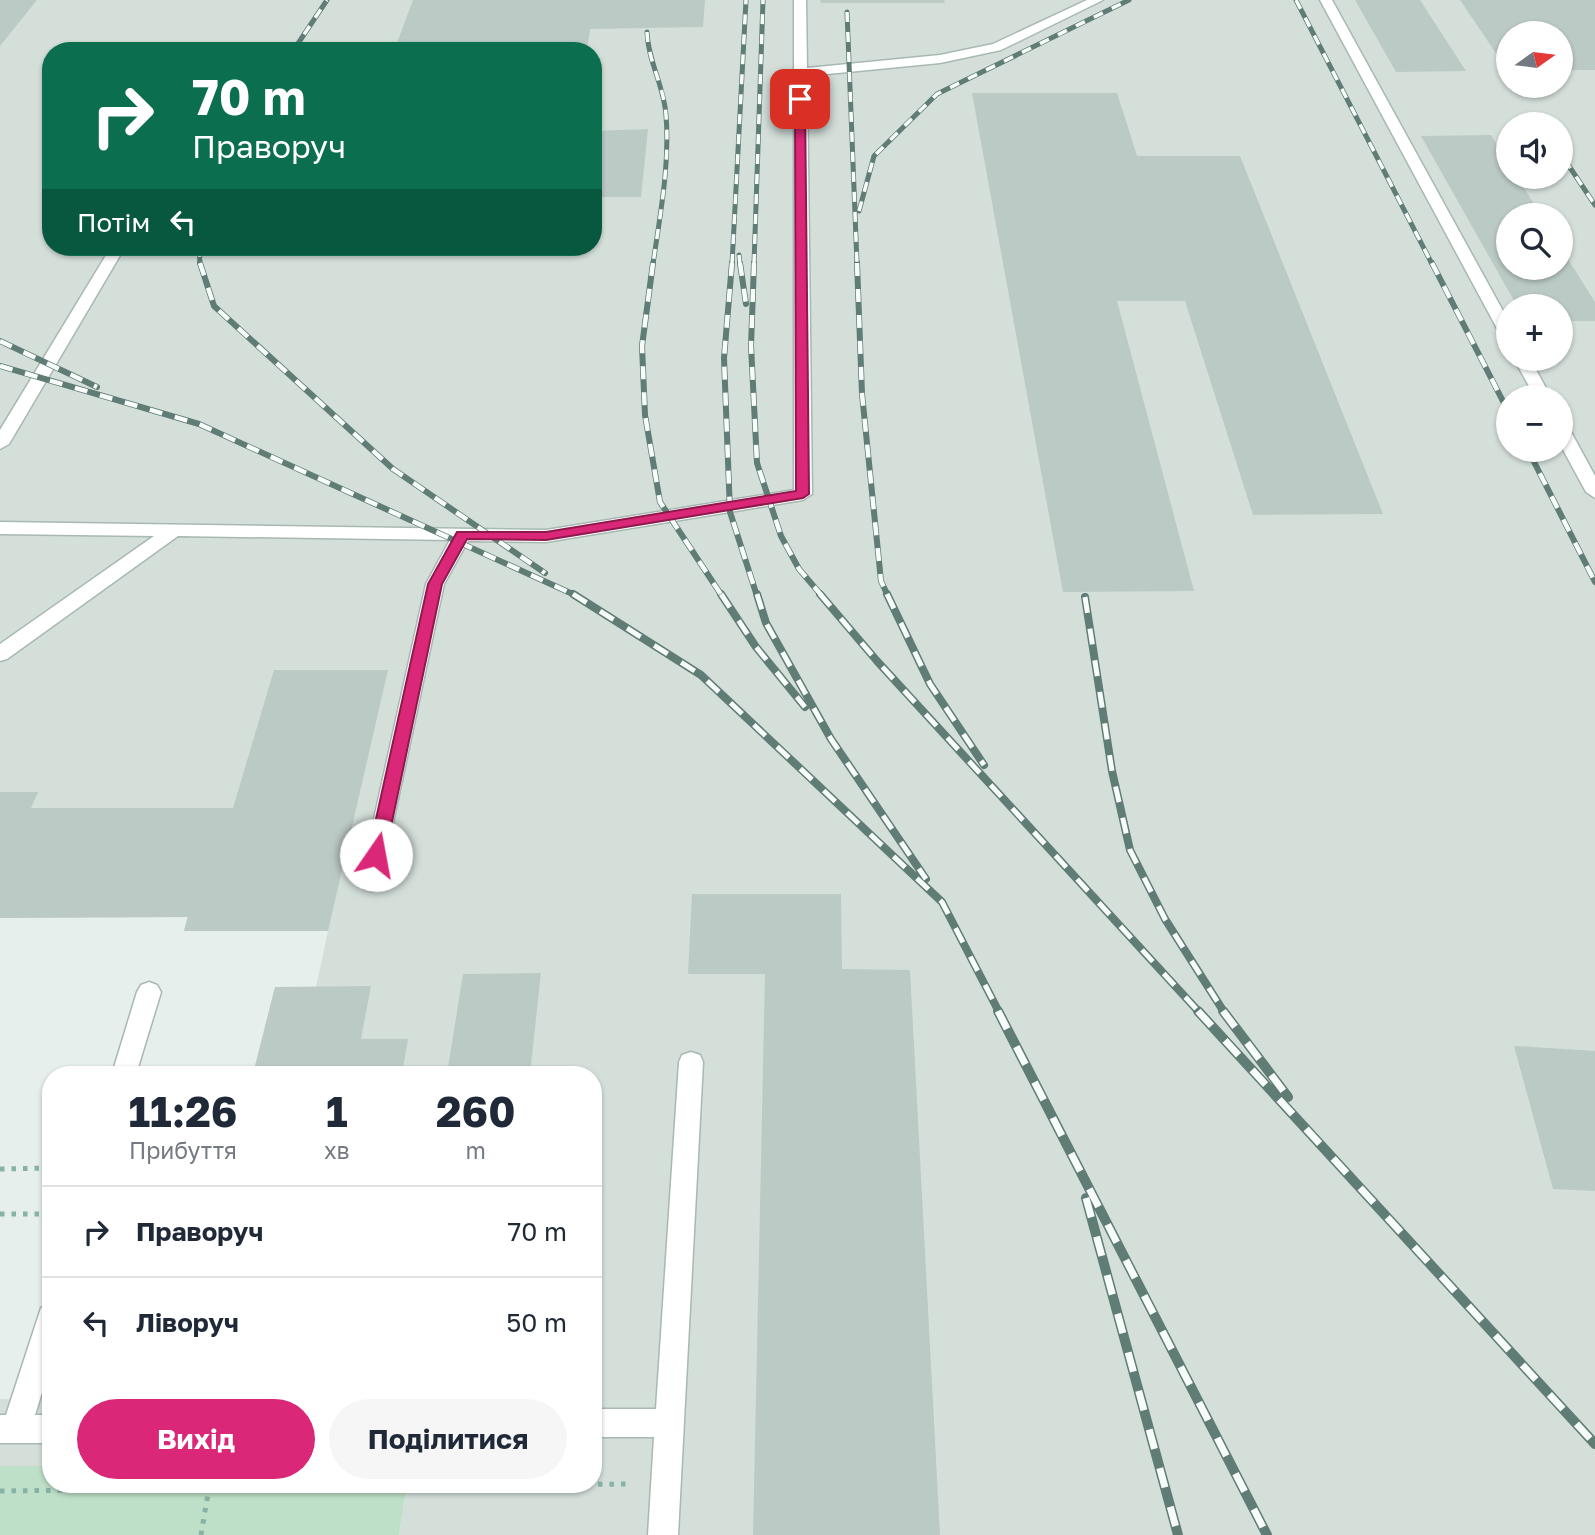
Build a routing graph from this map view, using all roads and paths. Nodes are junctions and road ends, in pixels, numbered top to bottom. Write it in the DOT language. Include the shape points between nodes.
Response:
graph roads {
  1 [pos="800,0"];
  2 [pos="1097,0"];
  3 [pos="1326,0"];
  4 [pos="800,73"];
  5 [pos="113,256"];
  6 [pos="1496,312"];
  7 [pos="0,444"];
  8 [pos="1573,452"];
  9 [pos="1595,492"];
  10 [pos="0,528"];
  11 [pos="175,530"];
  12 [pos="462,535"];
  13 [pos="0,654"];
  14 [pos="371,882"];
  15 [pos="149,992"];
  16 [pos="691,1062"];
  17 [pos="126,1066"];
  18 [pos="42,1168"];
  19 [pos="0,1169"];
  20 [pos="0,1214"];
  21 [pos="42,1214"];
  22 [pos="42,1340"];
  23 [pos="602,1423"];
  24 [pos="670,1423"];
  25 [pos="8,1429"];
  26 [pos="42,1429"];
  27 [pos="666,1484"];
  28 [pos="602,1485"];
  29 [pos="42,1490"];
  30 [pos="0,1491"];
  31 [pos="208,1493"];
  32 [pos="201,1535"];
  33 [pos="663,1535"];
  1 -- 4 [label="lane"];
  2 -- 4 [label="lane" via="997,47 940,59"];
  3 -- 6 [label="lane"];
  4 -- 12 [label="lane" via="803,494 546,536"];
  5 -- 7 [label="lane"];
  8 -- 9 [label="lane"];
  10 -- 11 [label="lane"];
  11 -- 12 [label="lane"];
  11 -- 13 [label="lane"];
  12 -- 14 [label="lane" via="435,584"];
  15 -- 17 [label="lane"];
  16 -- 24 [label="lane"];
  18 -- 19 [label="path"];
  20 -- 21 [label="path"];
  22 -- 25 [label="lane"];
  23 -- 24 [label="lane"];
  24 -- 27 [label="lane"];
  25 -- 26 [label="lane"];
  27 -- 28 [label="path"];
  27 -- 33 [label="lane"];
  29 -- 30 [label="path"];
  31 -- 32 [label="path"];
}
